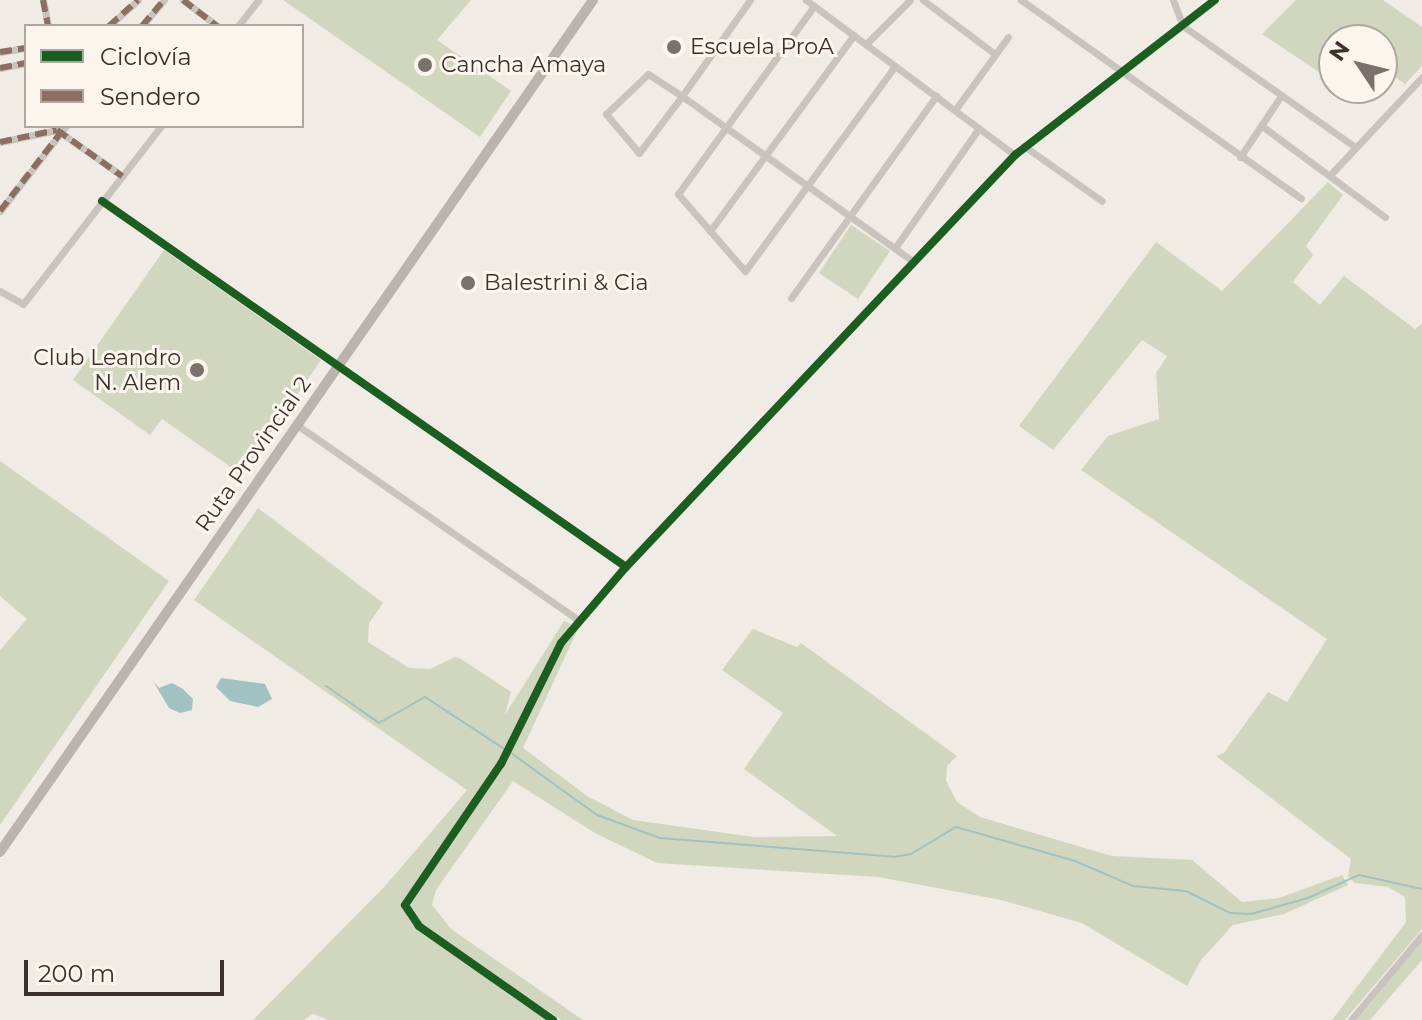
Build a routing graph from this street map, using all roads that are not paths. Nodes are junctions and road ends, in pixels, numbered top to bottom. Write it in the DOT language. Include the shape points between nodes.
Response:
graph roads {
  1 [pos="43,0"];
  2 [pos="138,0"];
  3 [pos="164,0"];
  4 [pos="183,0"];
  5 [pos="258,0"];
  6 [pos="593,0"];
  7 [pos="750,0"];
  8 [pos="806,0"];
  9 [pos="910,0"];
  10 [pos="923,0"];
  11 [pos="1021,0"];
  12 [pos="1173,0"];
  13 [pos="1215,0"];
  14 [pos="814,6"];
  15 [pos="48,24"];
  16 [pos="111,24"];
  17 [pos="144,24"];
  18 [pos="214,24"];
  19 [pos="240,24"];
  20 [pos="1183,26"];
  21 [pos="854,35"];
  22 [pos="1008,37"];
  23 [pos="866,44"];
  24 [pos="24,48"];
  25 [pos="0,52"];
  26 [pos="995,54"];
  27 [pos="24,63"];
  28 [pos="895,66"];
  29 [pos="0,68"];
  30 [pos="1123,74"];
  31 [pos="1422,77"];
  32 [pos="682,96"];
  33 [pos="936,96"];
  34 [pos="1281,96"];
  35 [pos="955,110"];
  36 [pos="1262,126"];
  37 [pos="159,128"];
  38 [pos="726,128"];
  39 [pos="979,128"];
  40 [pos="64,129"];
  41 [pos="0,142"];
  42 [pos="1024,146"];
  43 [pos="1355,147"];
  44 [pos="1015,155"];
  45 [pos="765,156"];
  46 [pos="1240,157"];
  47 [pos="1331,174"];
  48 [pos="122,176"];
  49 [pos="806,185"];
  50 [pos="1301,198"];
  51 [pos="102,201"];
  52 [pos="1102,201"];
  53 [pos="2,206"];
  54 [pos="850,217"];
  55 [pos="1385,217"];
  56 [pos="710,231"];
  57 [pos="895,248"];
  58 [pos="914,262"];
  59 [pos="0,291"];
  60 [pos="791,298"];
  61 [pos="340,363"];
  62 [pos="297,425"];
  63 [pos="626,567"];
  64 [pos="579,620"];
  65 [pos="0,852"];
  66 [pos="1422,935"];
  67 [pos="553,1020"];
  68 [pos="1351,1020"];
  1 -- 15 [label="street"];
  2 -- 16 [label="street"];
  3 -- 17 [label="street"];
  4 -- 18 [label="street"];
  5 -- 19 [label="street"];
  6 -- 61 [label="main road, Ruta Provincial 2"];
  7 -- 32 [label="street"];
  8 -- 14 [label="street"];
  9 -- 23 [label="street"];
  10 -- 26 [label="street"];
  11 -- 30 [label="street"];
  12 -- 20 [label="street"];
  13 -- 20 [label="street"];
  14 -- 21 [label="street"];
  14 -- 38 [label="street"];
  20 -- 30 [label="street"];
  20 -- 34 [label="street"];
  21 -- 23 [label="street"];
  21 -- 45 [label="street"];
  22 -- 26 [label="street"];
  23 -- 28 [label="street"];
  24 -- 25 [label="street"];
  26 -- 35 [label="street"];
  27 -- 29 [label="street"];
  28 -- 33 [label="street"];
  28 -- 49 [label="street"];
  30 -- 42 [label="street"];
  30 -- 46 [label="street"];
  31 -- 43 [label="street"];
  32 -- 32 [label="street" via="639,153 606,114 648,74"];
  32 -- 38 [label="street"];
  33 -- 35 [label="street"];
  33 -- 54 [label="street"];
  34 -- 36 [label="street"];
  34 -- 43 [label="street"];
  35 -- 39 [label="street"];
  36 -- 46 [label="street"];
  36 -- 47 [label="street"];
  37 -- 48 [label="street"];
  38 -- 45 [label="street"];
  38 -- 56 [label="street" via="678,194"];
  39 -- 44 [label="street"];
  39 -- 57 [label="street"];
  40 -- 41 [label="street"];
  40 -- 48 [label="street"];
  40 -- 53 [label="street"];
  42 -- 44 [label="street"];
  42 -- 52 [label="street"];
  43 -- 47 [label="street"];
  44 -- 58 [label="street"];
  45 -- 49 [label="street"];
  45 -- 56 [label="street"];
  46 -- 50 [label="street"];
  47 -- 55 [label="street"];
  48 -- 51 [label="street"];
  49 -- 54 [label="street"];
  49 -- 56 [label="street" via="745,271"];
  51 -- 59 [label="street" via="21,305"];
  51 -- 61 [label="street"];
  54 -- 57 [label="street"];
  54 -- 60 [label="street"];
  57 -- 58 [label="street"];
  58 -- 63 [label="street"];
  61 -- 62 [label="main road, Ruta Provincial 2"];
  61 -- 63 [label="street"];
  62 -- 64 [label="street"];
  62 -- 65 [label="main road, Ruta Provincial 2"];
  63 -- 64 [label="street"];
  64 -- 67 [label="street" via="556,652 501,764 405,905 419,926"];
  66 -- 68 [label="street"];
}
